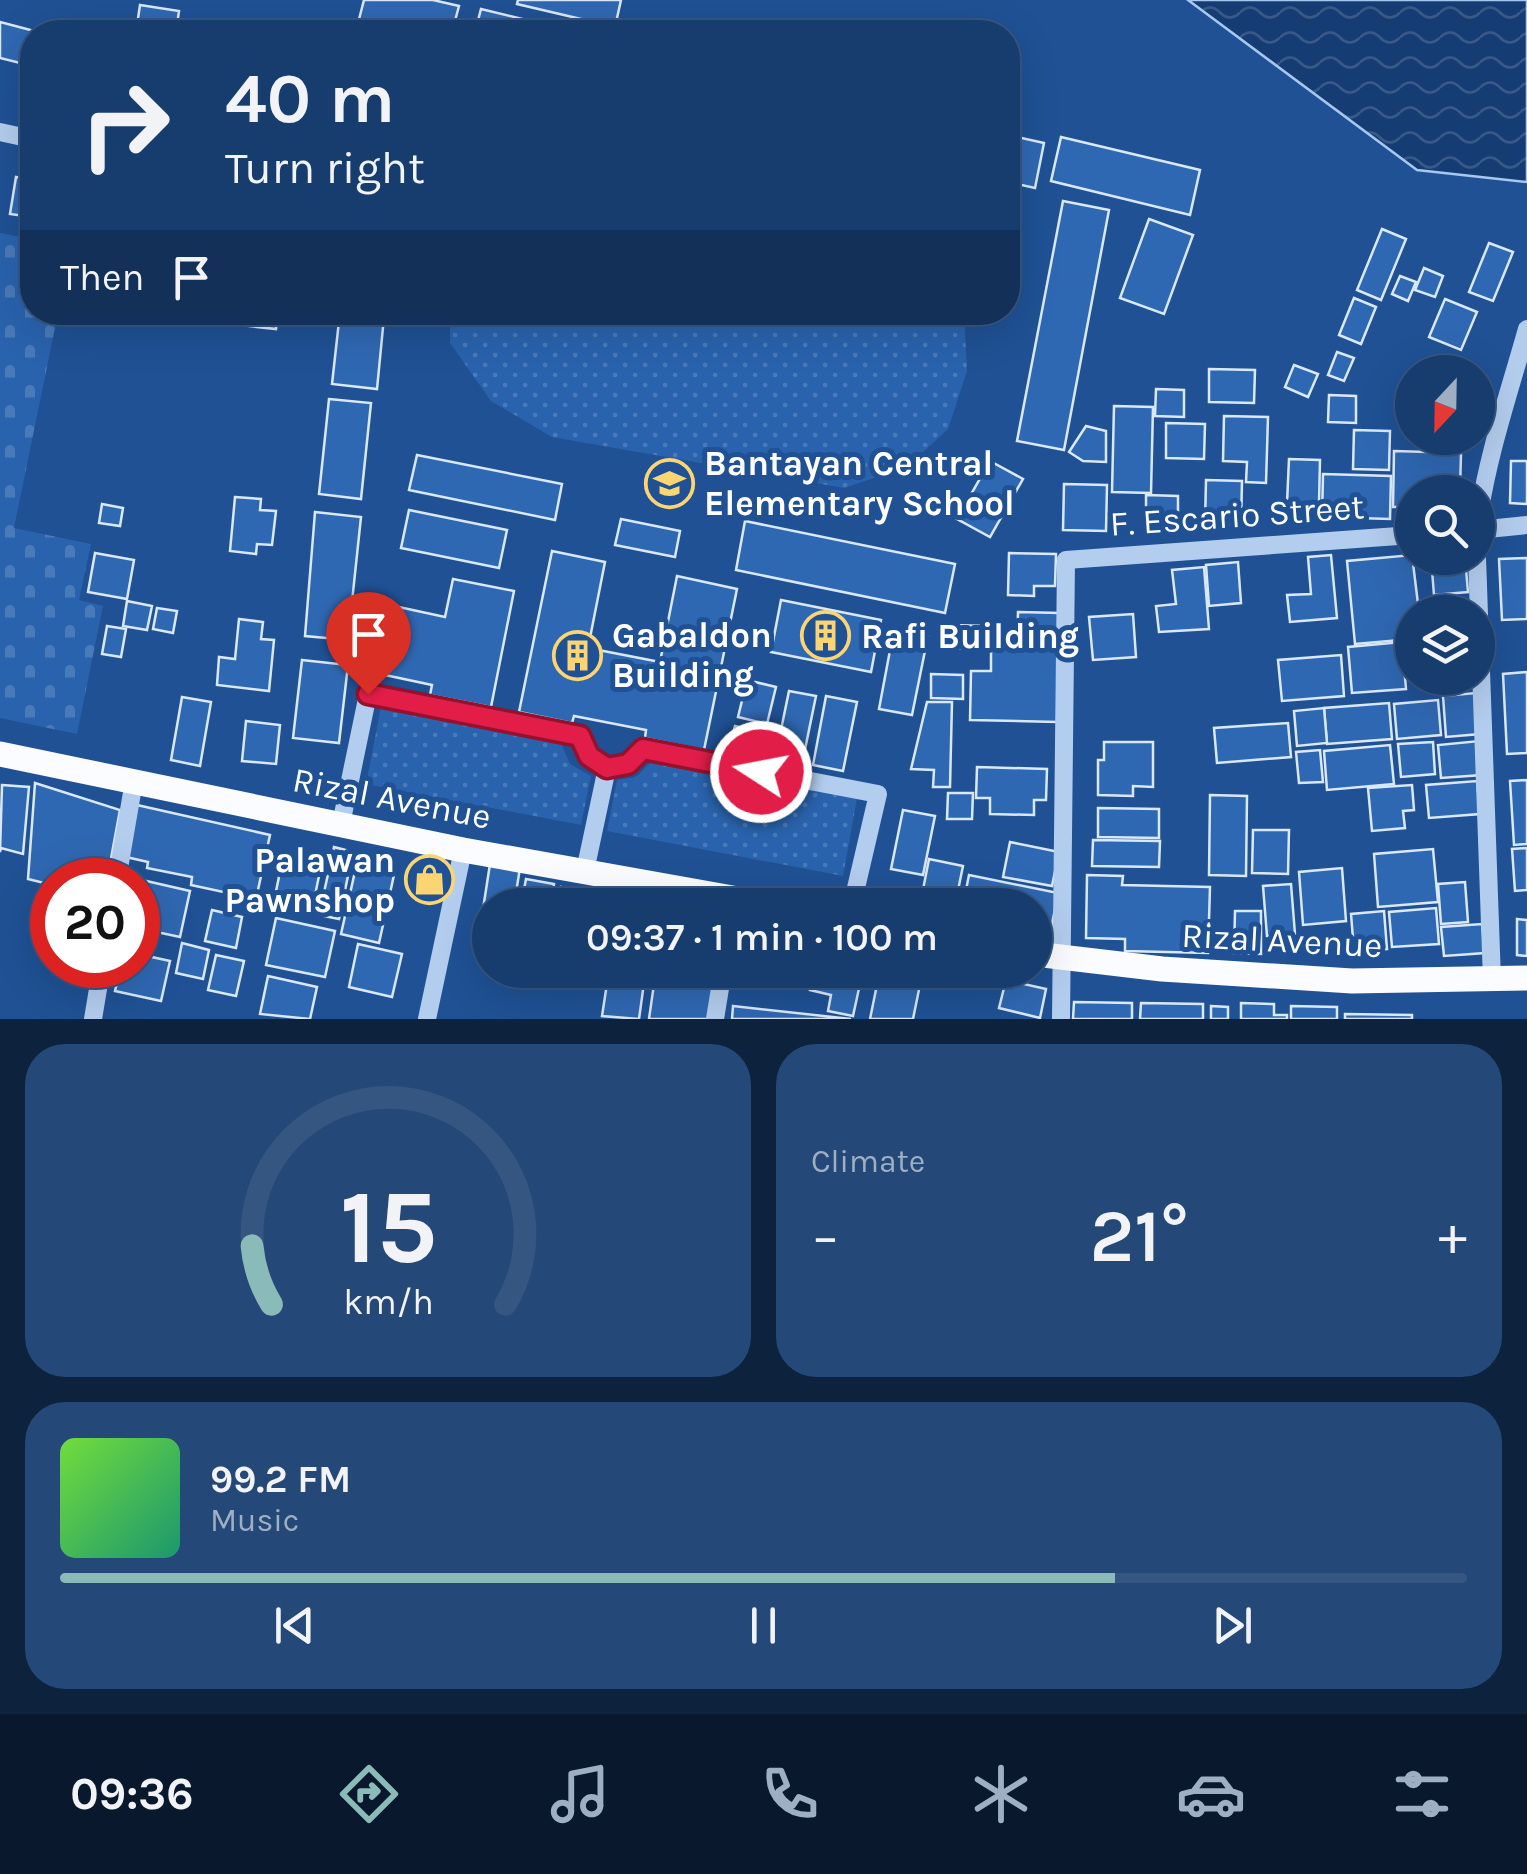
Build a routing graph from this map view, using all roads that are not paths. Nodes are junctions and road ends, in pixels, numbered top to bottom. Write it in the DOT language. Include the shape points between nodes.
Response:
graph roads {
  1 [pos="1527,329"];
  2 [pos="1485,475"];
  3 [pos="1527,525"];
  4 [pos="1495,528"];
  5 [pos="1395,536"];
  6 [pos="1478,575"];
  7 [pos="0,754"];
  8 [pos="607,768"];
  9 [pos="134,781"];
  10 [pos="341,824"];
  11 [pos="462,850"];
  12 [pos="121,858"];
  13 [pos="585,871"];
  14 [pos="669,888"];
  15 [pos="856,888"];
  16 [pos="1052,957"];
  17 [pos="1065,960"];
  18 [pos="1527,978"];
  19 [pos="1492,980"];
  20 [pos="98,988"];
  21 [pos="720,988"];
  22 [pos="92,1019"];
  23 [pos="427,1019"];
  24 [pos="715,1019"];
  25 [pos="1061,1019"];
  1 -- 2 [label="street"];
  3 -- 4 [label="street"];
  5 -- 17 [label="street, F. Escario Street" via="1066,560"];
  6 -- 19 [label="street"];
  7 -- 9 [label="main road, Rizal Avenue"];
  8 -- 10 [label="street" via="589,756 580,736 368,694"];
  8 -- 13 [label="street"];
  8 -- 15 [label="street" via="628,764 643,749 878,794"];
  9 -- 10 [label="main road, Rizal Avenue"];
  9 -- 12 [label="street"];
  10 -- 11 [label="main road, Rizal Avenue"];
  11 -- 13 [label="main road, Rizal Avenue"];
  11 -- 23 [label="street"];
  13 -- 14 [label="main road, Rizal Avenue"];
  16 -- 17 [label="main road, Rizal Avenue"];
  17 -- 19 [label="main road, Rizal Avenue" via="1352,981"];
  17 -- 25 [label="street"];
  18 -- 19 [label="main road, Rizal Avenue"];
  20 -- 22 [label="street"];
  21 -- 24 [label="street"];
}
